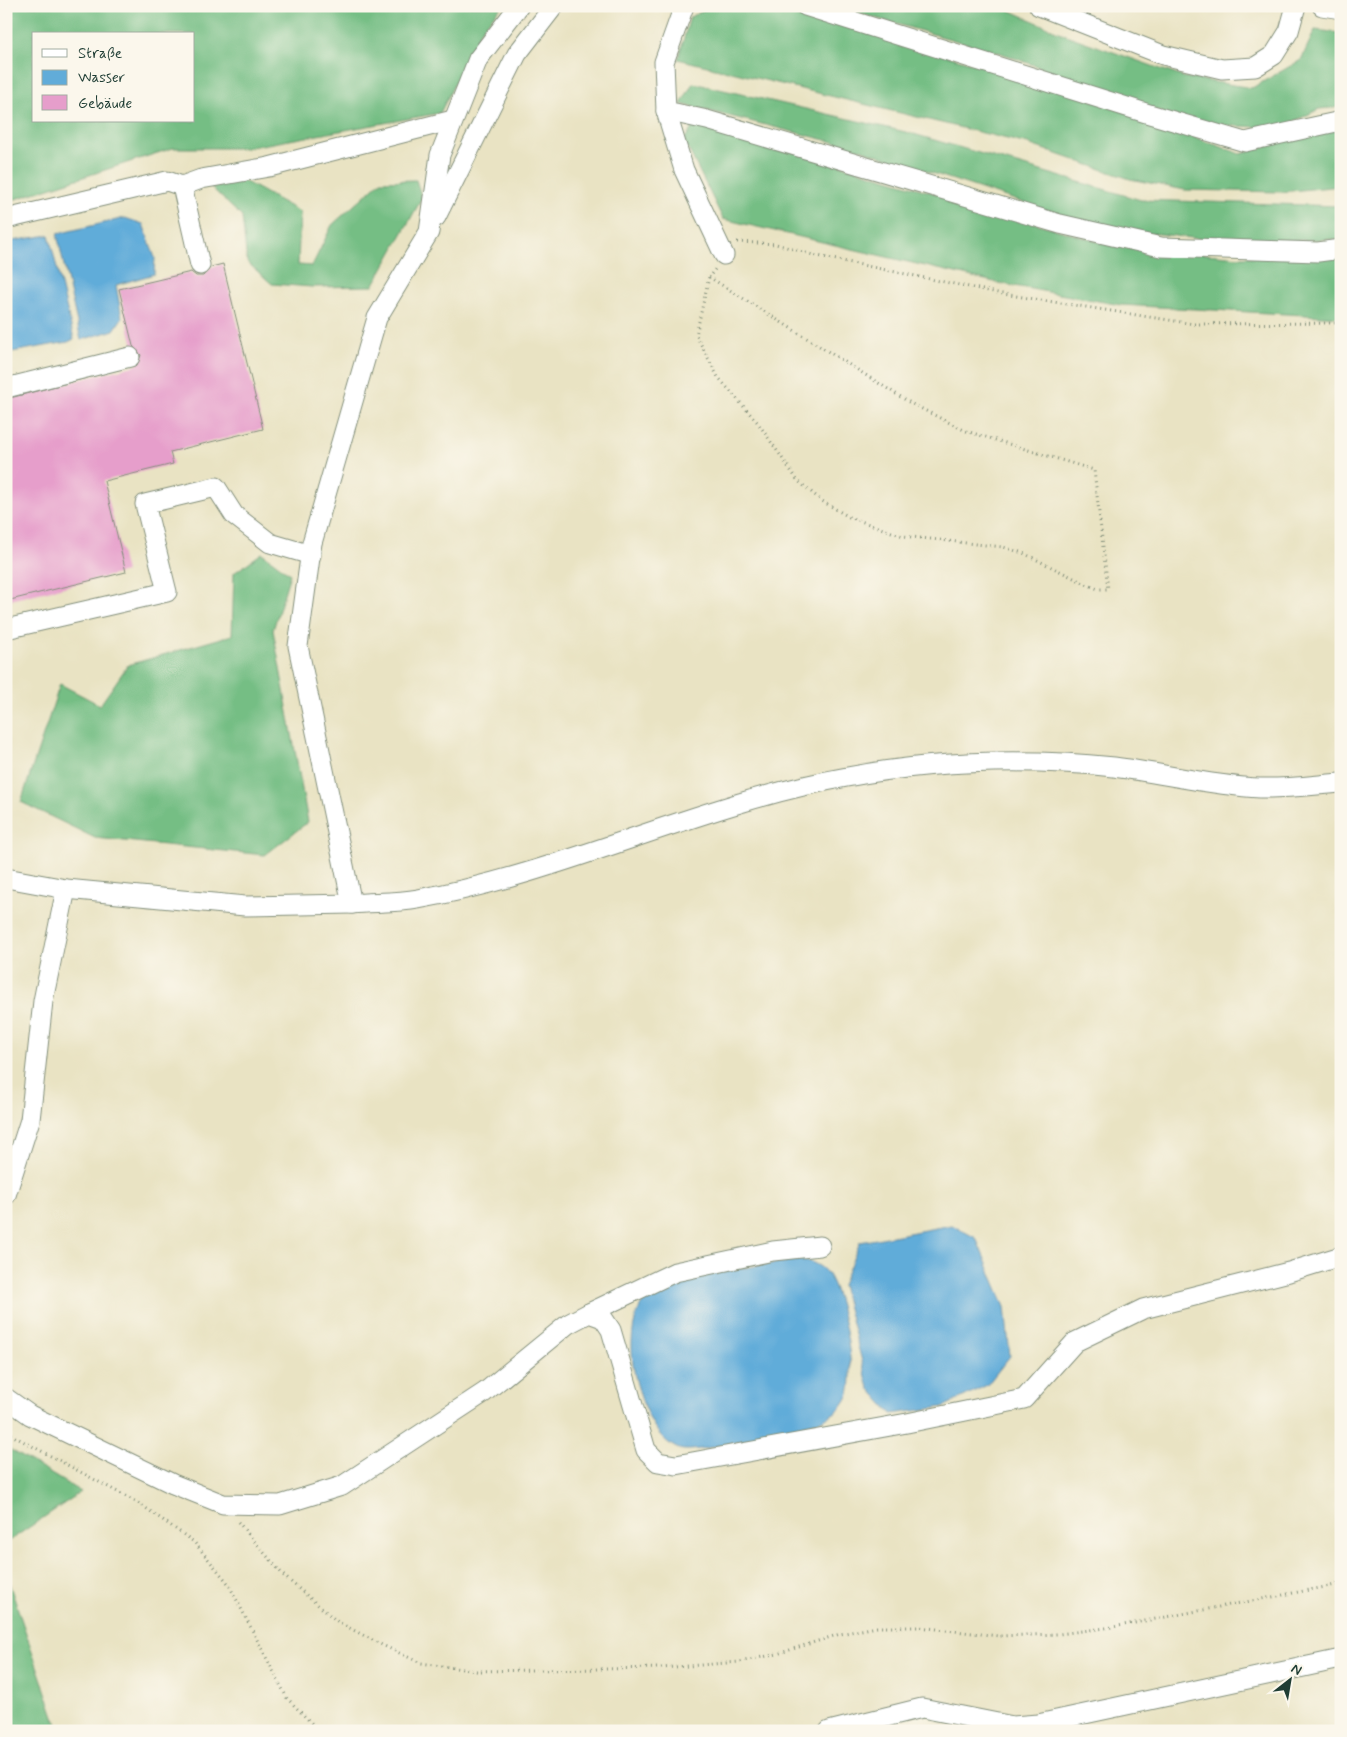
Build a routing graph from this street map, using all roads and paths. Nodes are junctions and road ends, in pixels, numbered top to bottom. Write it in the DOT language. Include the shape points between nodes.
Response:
graph roads {
  1 [pos="519,6"];
  2 [pos="554,6"];
  3 [pos="684,6"];
  4 [pos="805,6"];
  5 [pos="1039,6"];
  6 [pos="1296,6"];
  7 [pos="1322,6"];
  8 [pos="1341,9"];
  9 [pos="666,111"];
  10 [pos="453,120"];
  11 [pos="1341,121"];
  12 [pos="182,186"];
  13 [pos="6,218"];
  14 [pos="428,232"];
  15 [pos="1341,249"];
  16 [pos="724,255"];
  17 [pos="200,265"];
  18 [pos="710,277"];
  19 [pos="1341,323"];
  20 [pos="130,357"];
  21 [pos="6,388"];
  22 [pos="311,555"];
  23 [pos="6,629"];
  24 [pos="1341,783"];
  25 [pos="6,878"];
  26 [pos="66,889"];
  27 [pos="352,904"];
  28 [pos="6,1195"];
  29 [pos="820,1246"];
  30 [pos="1341,1256"];
  31 [pos="589,1313"];
  32 [pos="6,1398"];
  33 [pos="6,1432"];
  34 [pos="223,1504"];
  35 [pos="1341,1584"];
  36 [pos="1341,1659"];
  37 [pos="319,1731"];
  38 [pos="829,1731"];
  1 -- 10 [label="lane" via="478,59"];
  2 -- 14 [label="lane" via="517,54"];
  3 -- 9 [label="lane" via="664,62"];
  4 -- 11 [label="lane" via="1245,142"];
  5 -- 6 [label="lane" via="1164,55 1222,69 1255,67 1274,55 1289,31"];
  7 -- 8 [label="lane"];
  9 -- 15 [label="lane" via="1060,224 1161,247 1318,252"];
  9 -- 16 [label="lane" via="684,170"];
  10 -- 12 [label="lane"];
  10 -- 14 [label="lane" via="440,154"];
  12 -- 13 [label="lane" via="167,181"];
  12 -- 17 [label="lane"];
  14 -- 22 [label="lane" via="377,318"];
  16 -- 18 [label="path"];
  16 -- 19 [label="path" via="738,241 776,244 814,255 1003,294 1194,324"];
  18 -- 18 [label="path" via="696,335 718,377 758,423 798,481 822,501 848,517 903,536 1023,552 1088,586 1108,589 1094,470 966,431 912,404"];
  20 -- 21 [label="lane"];
  22 -- 23 [label="lane" via="270,543 234,515 216,487 145,504 167,592"];
  22 -- 27 [label="lane" via="298,646"];
  24 -- 27 [label="lane" via="1260,788 1113,767 1028,762 939,764 847,777 755,797 545,868 417,900"];
  25 -- 26 [label="lane"];
  26 -- 27 [label="lane" via="245,906"];
  26 -- 28 [label="lane" via="43,1000 30,1120"];
  29 -- 31 [label="lane" via="773,1251 675,1272"];
  30 -- 31 [label="lane" via="1143,1309 1075,1342 1024,1399 676,1465 658,1462 646,1450 611,1330 603,1318"];
  31 -- 34 [label="lane" via="568,1324 485,1392 342,1486 280,1504"];
  32 -- 34 [label="lane" via="30,1415 173,1484"];
  33 -- 37 [label="path" via="140,1504 194,1542 228,1582 287,1698"];
  34 -- 35 [label="path" via="284,1576 338,1622 421,1663 476,1671 662,1668 739,1662 877,1627 919,1627 999,1636 1059,1634 1113,1627"];
  36 -- 38 [label="lane" via="1038,1724 1013,1726 922,1708"];
}
